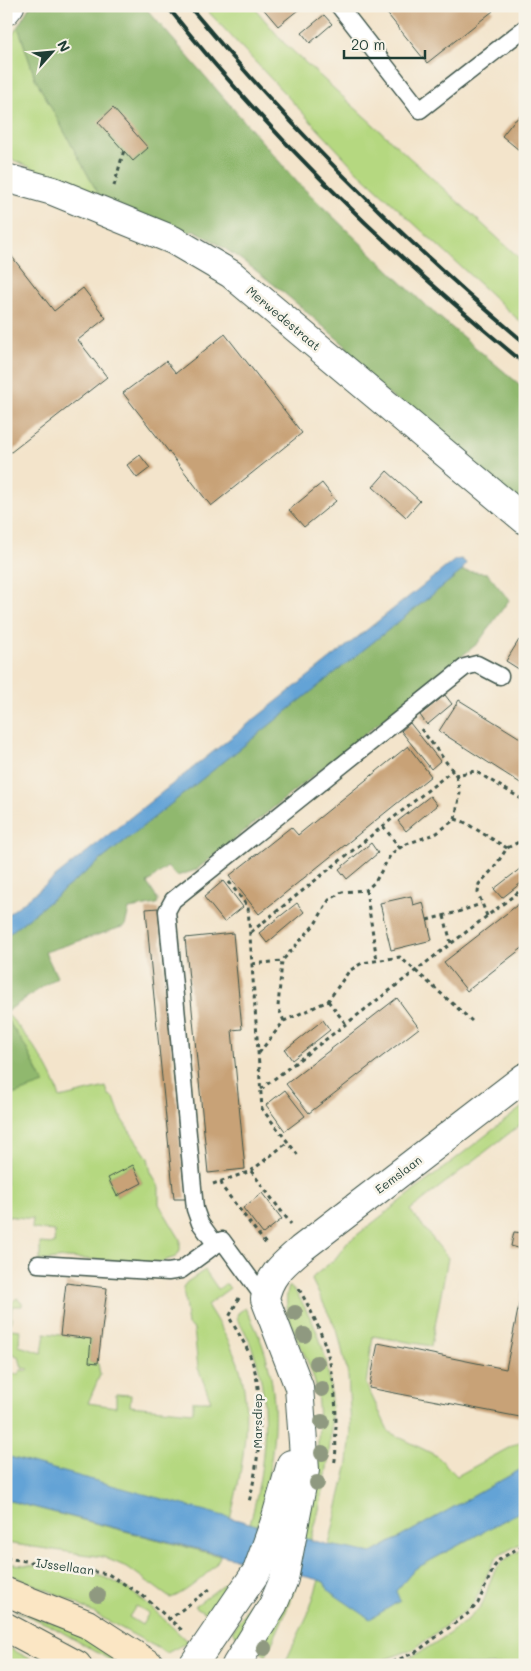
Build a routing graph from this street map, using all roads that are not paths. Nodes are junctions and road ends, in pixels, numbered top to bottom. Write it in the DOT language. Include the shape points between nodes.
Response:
graph roads {
  1 [pos="10,6"];
  2 [pos="339,6"];
  3 [pos="6,11"];
  4 [pos="525,28"];
  5 [pos="6,178"];
  6 [pos="525,520"];
  7 [pos="500,676"];
  8 [pos="525,1078"];
  9 [pos="216,1245"];
  10 [pos="38,1264"];
  11 [pos="269,1281"];
  12 [pos="285,1526"];
  13 [pos="6,1592"];
  14 [pos="6,1627"];
  15 [pos="77,1665"];
  16 [pos="150,1665"];
  17 [pos="193,1665"];
  18 [pos="236,1665"];
  1 -- 3 [label="street"];
  2 -- 4 [label="lane" via="420,110"];
  5 -- 6 [label="street, Merwedestraat" via="53,191 173,240 231,274"];
  7 -- 9 [label="lane" via="477,664 465,667 173,900 167,911 195,1209 200,1223"];
  8 -- 11 [label="street, Eemslaan" via="306,1244"];
  9 -- 10 [label="lane" via="181,1270 168,1272"];
  9 -- 11 [label="lane" via="222,1240"];
  11 -- 12 [label="street" via="299,1387 302,1426"];
  12 -- 17 [label="street"];
  12 -- 18 [label="street" via="284,1579 273,1605"];
  13 -- 16 [label="main road" via="87,1624"];
  14 -- 15 [label="main road"];
}
